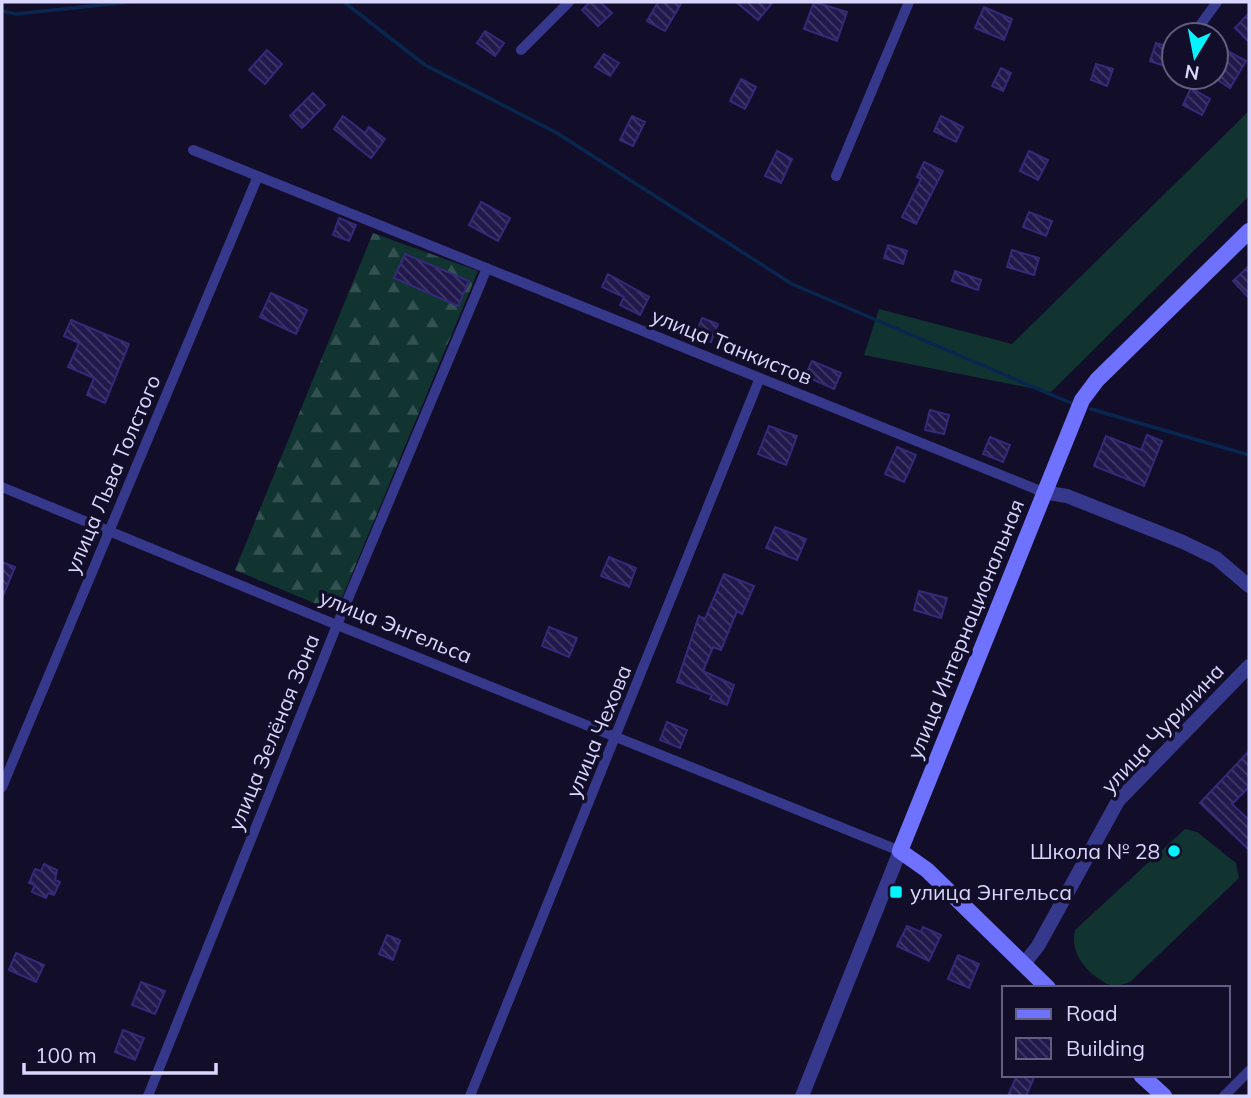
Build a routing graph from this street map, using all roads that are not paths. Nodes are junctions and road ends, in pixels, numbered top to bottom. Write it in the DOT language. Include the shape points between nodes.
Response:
graph roads {
  1 [pos="569,2"];
  2 [pos="909,2"];
  3 [pos="1217,2"];
  4 [pos="1203,21"];
  5 [pos="521,50"];
  6 [pos="193,150"];
  7 [pos="258,176"];
  8 [pos="836,176"];
  9 [pos="1249,231"];
  10 [pos="487,268"];
  11 [pos="760,380"];
  12 [pos="2,486"];
  13 [pos="1043,492"];
  14 [pos="110,531"];
  15 [pos="1249,586"];
  16 [pos="337,625"];
  17 [pos="1249,666"];
  18 [pos="616,738"];
  19 [pos="2,787"];
  20 [pos="900,851"];
  21 [pos="1023,965"];
  22 [pos="1046,986"];
  23 [pos="1249,1071"];
  24 [pos="1143,1077"];
  25 [pos="148,1096"];
  26 [pos="470,1096"];
  27 [pos="802,1096"];
  28 [pos="1164,1096"];
  29 [pos="1224,1096"];
  1 -- 5 [label="street"];
  2 -- 8 [label="street"];
  3 -- 4 [label="street"];
  6 -- 7 [label="street, улица Танкистов"];
  7 -- 10 [label="street, улица Танкистов"];
  7 -- 14 [label="street, улица Льва Толстого"];
  9 -- 13 [label="main road, улица Интернациональная" via="1097,380 1082,400"];
  10 -- 11 [label="street, улица Танкистов"];
  10 -- 16 [label="street, улица Зелёная Зона"];
  11 -- 13 [label="street, улица Танкистов"];
  11 -- 18 [label="street, улица Чехова"];
  12 -- 14 [label="street, улица Энгельса"];
  13 -- 15 [label="street, улица Танкистов" via="1067,496 1183,542 1216,558"];
  13 -- 20 [label="main road, улица Интернациональная"];
  14 -- 16 [label="street, улица Энгельса"];
  14 -- 19 [label="street, улица Льва Толстого"];
  16 -- 18 [label="street, улица Энгельса"];
  16 -- 25 [label="street, улица Зелёная Зона"];
  17 -- 21 [label="street, улица Чурилина" via="1118,801"];
  18 -- 20 [label="street, улица Энгельса"];
  18 -- 26 [label="street, улица Чехова"];
  20 -- 21 [label="main road, улица Энгельса" via="927,870"];
  20 -- 27 [label="street, улица Интернациональная"];
  21 -- 22 [label="main road, улица Энгельса"];
  23 -- 29 [label="street"];
  24 -- 28 [label="main road"];
}
